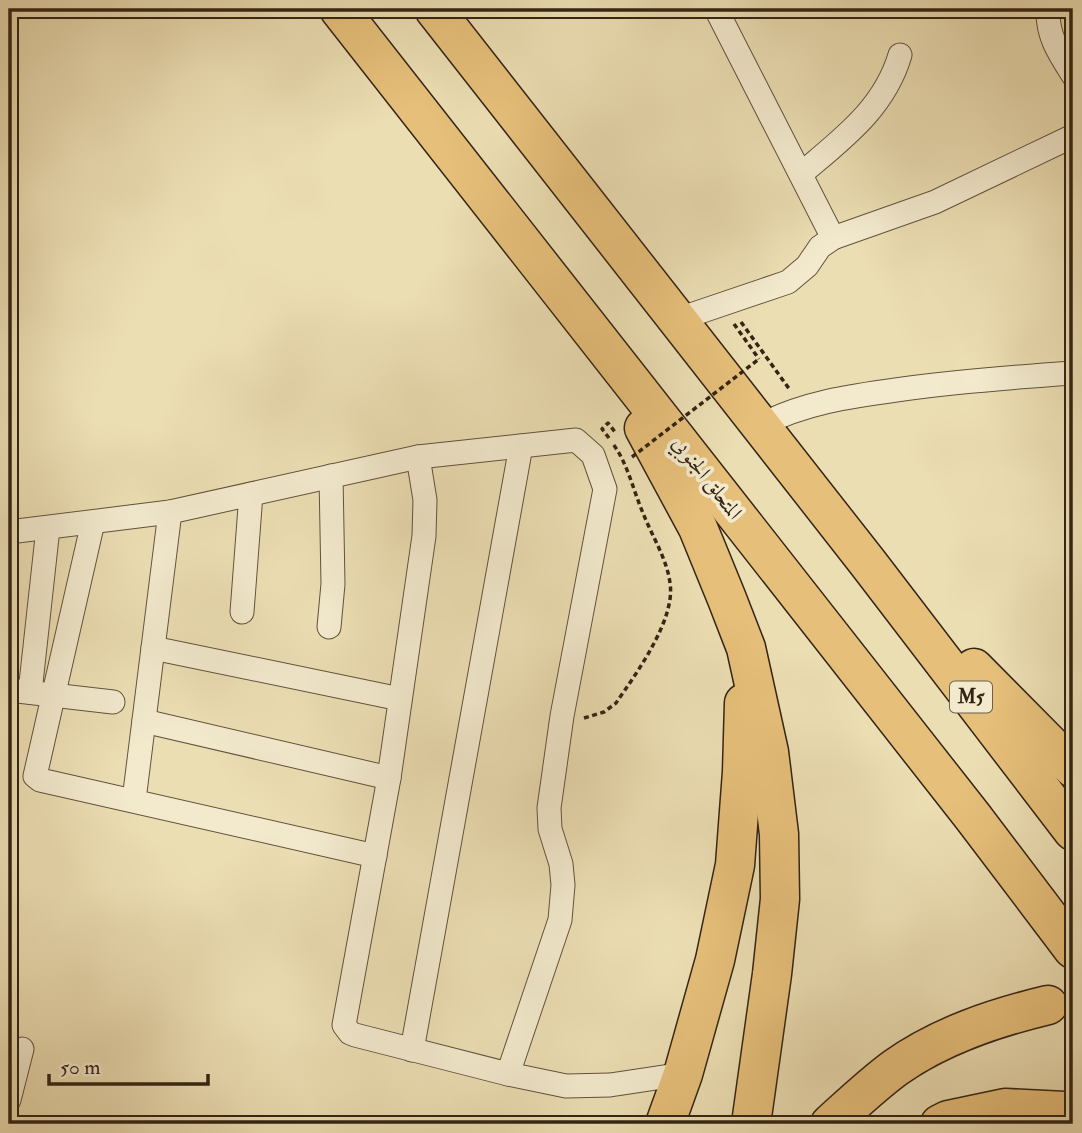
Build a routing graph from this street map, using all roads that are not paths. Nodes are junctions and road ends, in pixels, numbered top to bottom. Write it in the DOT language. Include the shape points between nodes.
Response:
graph roads {
  1 [pos="339,9"];
  2 [pos="434,9"];
  3 [pos="716,9"];
  4 [pos="1048,9"];
  5 [pos="900,55"];
  6 [pos="1073,75"];
  7 [pos="1073,136"];
  8 [pos="801,174"];
  9 [pos="833,238"];
  10 [pos="676,320"];
  11 [pos="595,336"];
  12 [pos="1073,373"];
  13 [pos="759,426"];
  14 [pos="522,446"];
  15 [pos="418,457"];
  16 [pos="331,476"];
  17 [pos="251,494"];
  18 [pos="170,512"];
  19 [pos="93,522"];
  20 [pos="48,527"];
  21 [pos="9,532"];
  22 [pos="868,563"];
  23 [pos="242,612"];
  24 [pos="330,627"];
  25 [pos="153,648"];
  26 [pos="746,648"];
  27 [pos="19,691"];
  28 [pos="54,695"];
  29 [pos="400,699"];
  30 [pos="113,702"];
  31 [pos="144,721"];
  32 [pos="1073,768"];
  33 [pos="389,779"];
  34 [pos="134,800"];
  35 [pos="1073,831"];
  36 [pos="375,856"];
  37 [pos="1073,949"];
  38 [pos="1048,1005"];
  39 [pos="22,1049"];
  40 [pos="412,1050"];
  41 [pos="508,1074"];
  42 [pos="683,1074"];
  43 [pos="9,1100"];
  44 [pos="1073,1114"];
  45 [pos="665,1124"];
  46 [pos="751,1124"];
  47 [pos="830,1124"];
  48 [pos="940,1124"];
  1 -- 11 [label="highway, المتحلق الجنوبي"];
  2 -- 10 [label="highway"];
  3 -- 8 [label="street"];
  4 -- 6 [label="street" via="1052,42"];
  5 -- 8 [label="street" via="875,106"];
  7 -- 9 [label="street" via="935,202"];
  8 -- 9 [label="street"];
  9 -- 10 [label="street" via="788,282"];
  10 -- 13 [label="highway"];
  11 -- 26 [label="highway" via="698,528"];
  11 -- 37 [label="highway, المتحلق الجنوبي"];
  12 -- 13 [label="street" via="967,380 833,398"];
  13 -- 22 [label="highway"];
  14 -- 15 [label="street"];
  14 -- 40 [label="street"];
  14 -- 41 [label="street" via="576,440 593,455 606,489 549,808 562,875 560,920"];
  15 -- 16 [label="street"];
  15 -- 29 [label="street" via="425,519"];
  16 -- 17 [label="street"];
  16 -- 24 [label="street"];
  17 -- 18 [label="street"];
  17 -- 23 [label="street"];
  18 -- 19 [label="street"];
  18 -- 25 [label="street"];
  19 -- 20 [label="street"];
  19 -- 28 [label="street"];
  20 -- 21 [label="street"];
  20 -- 27 [label="street"];
  22 -- 32 [label="highway"];
  22 -- 35 [label="highway, M5"];
  25 -- 29 [label="street"];
  25 -- 31 [label="street"];
  26 -- 42 [label="highway" via="734,864 715,960"];
  26 -- 46 [label="highway" via="769,752 779,834 780,899"];
  27 -- 28 [label="street"];
  28 -- 30 [label="street"];
  28 -- 34 [label="street" via="35,776"];
  29 -- 33 [label="street"];
  31 -- 33 [label="street"];
  31 -- 34 [label="street"];
  33 -- 36 [label="street"];
  34 -- 36 [label="street"];
  36 -- 40 [label="street" via="344,1025 350,1033"];
  38 -- 47 [label="highway" via="1008,1015 931,1046 896,1068"];
  39 -- 43 [label="street"];
  40 -- 41 [label="street"];
  41 -- 42 [label="street" via="565,1086 610,1085"];
  42 -- 45 [label="highway"];
  44 -- 48 [label="highway" via="1006,1108"];
}
